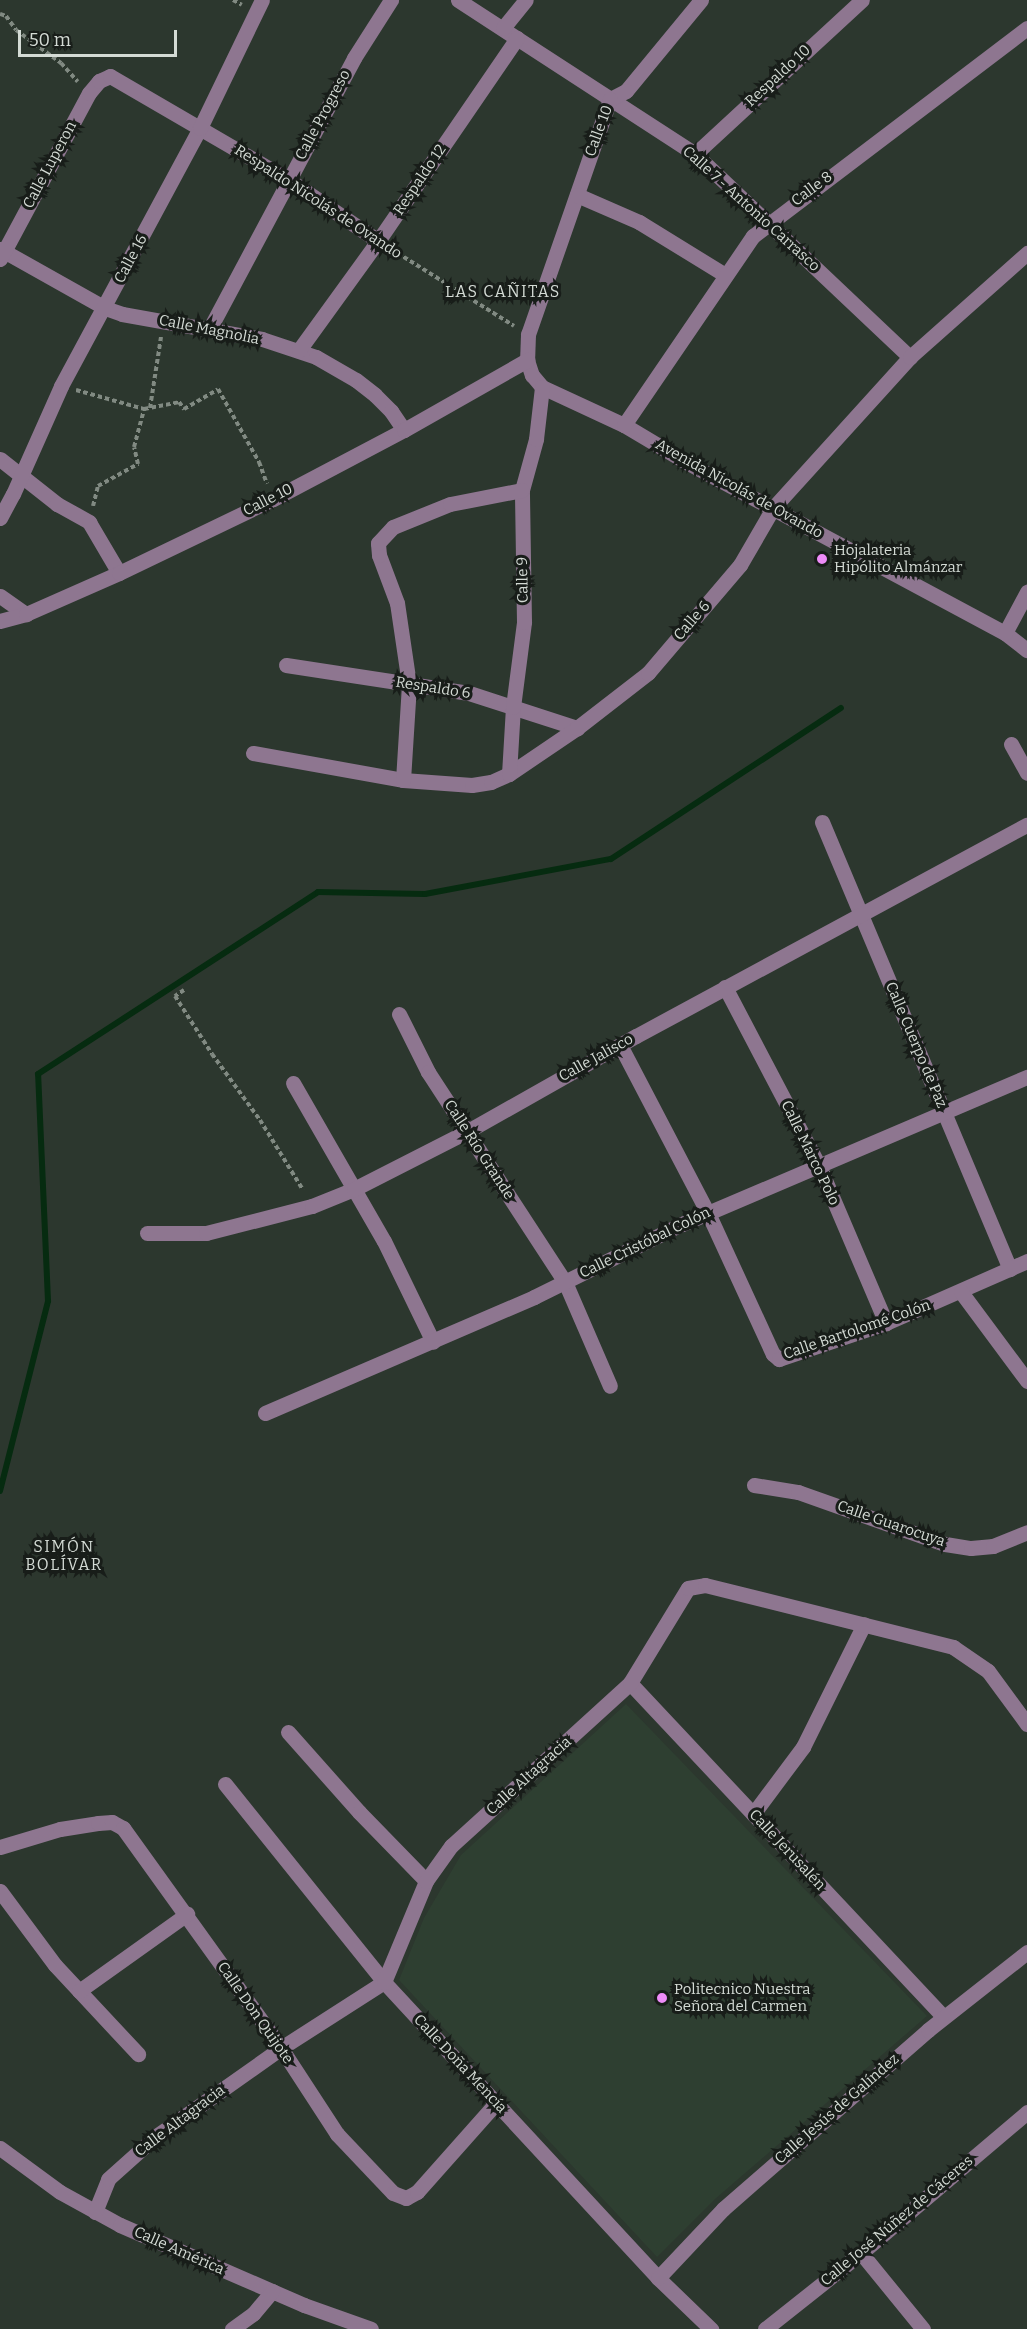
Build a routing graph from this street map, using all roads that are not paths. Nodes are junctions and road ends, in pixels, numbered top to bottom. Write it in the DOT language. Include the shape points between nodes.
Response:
graph roads {
  1 [pos="262,0"];
  2 [pos="391,0"];
  3 [pos="458,0"];
  4 [pos="526,0"];
  5 [pos="701,0"];
  6 [pos="862,0"];
  7 [pos="503,28"];
  8 [pos="1027,28"];
  9 [pos="518,38"];
  10 [pos="106,77"];
  11 [pos="610,99"];
  12 [pos="200,128"];
  13 [pos="695,154"];
  14 [pos="289,180"];
  15 [pos="577,195"];
  16 [pos="767,223"];
  17 [pos="378,241"];
  18 [pos="1,253"];
  19 [pos="1027,253"];
  20 [pos="725,274"];
  21 [pos="105,308"];
  22 [pos="210,328"];
  23 [pos="299,350"];
  24 [pos="910,357"];
  25 [pos="527,360"];
  26 [pos="542,387"];
  27 [pos="624,425"];
  28 [pos="404,430"];
  29 [pos="0,459"];
  30 [pos="21,473"];
  31 [pos="522,490"];
  32 [pos="773,508"];
  33 [pos="0,518"];
  34 [pos="119,573"];
  35 [pos="1027,592"];
  36 [pos="0,596"];
  37 [pos="26,614"];
  38 [pos="0,621"];
  39 [pos="1005,633"];
  40 [pos="1027,650"];
  41 [pos="286,665"];
  42 [pos="409,684"];
  43 [pos="513,707"];
  44 [pos="577,728"];
  45 [pos="1011,744"];
  46 [pos="253,753"];
  47 [pos="1027,773"];
  48 [pos="509,774"];
  49 [pos="403,780"];
  50 [pos="822,822"];
  51 [pos="1027,825"];
  52 [pos="860,914"];
  53 [pos="725,987"];
  54 [pos="399,1014"];
  55 [pos="620,1045"];
  56 [pos="1027,1077"];
  57 [pos="293,1083"];
  58 [pos="945,1112"];
  59 [pos="466,1132"];
  60 [pos="819,1166"];
  61 [pos="354,1189"];
  62 [pos="708,1213"];
  63 [pos="147,1233"];
  64 [pos="1027,1261"];
  65 [pos="1010,1269"];
  66 [pos="565,1282"];
  67 [pos="960,1292"];
  68 [pos="886,1323"];
  69 [pos="433,1342"];
  70 [pos="1027,1381"];
  71 [pos="610,1386"];
  72 [pos="265,1413"];
  73 [pos="754,1485"];
  74 [pos="1027,1532"];
  75 [pos="864,1624"];
  76 [pos="630,1683"];
  77 [pos="1027,1724"];
  78 [pos="288,1732"];
  79 [pos="225,1784"];
  80 [pos="753,1814"];
  81 [pos="0,1847"];
  82 [pos="426,1881"];
  83 [pos="0,1891"];
  84 [pos="187,1914"];
  85 [pos="1027,1952"];
  86 [pos="384,1982"];
  87 [pos="79,1991"];
  88 [pos="944,2017"];
  89 [pos="281,2048"];
  90 [pos="138,2054"];
  91 [pos="496,2103"];
  92 [pos="1027,2112"];
  93 [pos="0,2148"];
  94 [pos="95,2212"];
  95 [pos="861,2253"];
  96 [pos="658,2277"];
  97 [pos="272,2291"];
  98 [pos="232,2329"];
  99 [pos="371,2329"];
  100 [pos="711,2329"];
  101 [pos="765,2329"];
  102 [pos="923,2329"];
  1 -- 12 [label="street, Calle 16"];
  2 -- 14 [label="street, Calle Progreso" via="354,58"];
  3 -- 7 [label="street, Calle 7 - Antonio Carrasco"];
  4 -- 7 [label="street"];
  5 -- 11 [label="street, Calle 10" via="626,91"];
  6 -- 13 [label="street, Respaldo 10"];
  7 -- 9 [label="street, Calle 7 - Antonio Carrasco"];
  8 -- 16 [label="street, Calle 8"];
  9 -- 11 [label="street, Calle 7 - Antonio Carrasco"];
  9 -- 17 [label="street, Respaldo 12"];
  10 -- 12 [label="street, Respaldo Nicolás de Ovando" via="114,76"];
  10 -- 18 [label="street, Calle Luperon" via="89,93"];
  11 -- 13 [label="street, Calle 7 - Antonio Carrasco"];
  11 -- 15 [label="street, Calle 10"];
  12 -- 14 [label="street, Respaldo Nicolás de Ovando"];
  12 -- 21 [label="street, Calle 16"];
  13 -- 16 [label="street, Calle 7 - Antonio Carrasco"];
  14 -- 17 [label="street, Respaldo Nicolás de Ovando"];
  14 -- 22 [label="street, Calle Progreso"];
  15 -- 20 [label="street" via="639,222"];
  15 -- 25 [label="street, Calle 10" via="528,334"];
  16 -- 20 [label="street, Calle 8"];
  16 -- 24 [label="street, Calle 7 - Antonio Carrasco"];
  17 -- 23 [label="street, Respaldo 12"];
  18 -- 21 [label="street, Calle Magnolia"];
  19 -- 24 [label="street, Calle 6"];
  20 -- 27 [label="street, Calle 8"];
  21 -- 22 [label="street, Calle Magnolia"];
  21 -- 30 [label="street, Calle 16" via="61,386"];
  22 -- 23 [label="street, Calle Magnolia"];
  23 -- 28 [label="street, Calle Magnolia" via="356,380 392,411"];
  24 -- 32 [label="street, Calle 6"];
  25 -- 26 [label="street"];
  25 -- 28 [label="street, Calle 10"];
  26 -- 27 [label="street, Avenida Nicolás de Ovando"];
  26 -- 31 [label="street, Calle 9" via="536,439"];
  27 -- 32 [label="street, Avenida Nicolás de Ovando"];
  28 -- 34 [label="street, Calle 10"];
  29 -- 30 [label="street"];
  30 -- 33 [label="street, Calle 16"];
  30 -- 34 [label="street" via="30,484 89,522"];
  31 -- 42 [label="street" via="450,504 393,527 378,543 397,603"];
  31 -- 43 [label="street, Calle 9" via="524,622"];
  32 -- 39 [label="street, Avenida Nicolás de Ovando"];
  32 -- 44 [label="street, Calle 6" via="740,566 648,673"];
  34 -- 37 [label="street, Calle 10"];
  35 -- 39 [label="street"];
  36 -- 37 [label="street"];
  37 -- 38 [label="street, Calle 10"];
  39 -- 40 [label="street, Avenida Nicolás de Ovando"];
  41 -- 42 [label="street, Respaldo 6"];
  42 -- 43 [label="street, Respaldo 6" via="469,693"];
  42 -- 49 [label="street"];
  43 -- 44 [label="street, Respaldo 6"];
  43 -- 48 [label="street, Calle 9"];
  44 -- 48 [label="street, Calle 6"];
  45 -- 47 [label="street"];
  46 -- 49 [label="street, Calle 6"];
  48 -- 49 [label="street, Calle 6" via="472,784"];
  50 -- 52 [label="street, Calle Cuerpo de Paz"];
  51 -- 52 [label="street, Calle Jalisco"];
  52 -- 53 [label="street, Calle Jalisco"];
  52 -- 58 [label="street, Calle Cuerpo de Paz"];
  53 -- 55 [label="street, Calle Jalisco"];
  53 -- 60 [label="street, Calle Marco Polo"];
  54 -- 59 [label="street, Calle Río Grande" via="428,1072"];
  55 -- 59 [label="street, Calle Jalisco"];
  55 -- 62 [label="street, Calle Bartolomé Colón"];
  56 -- 58 [label="street, Calle Cristóbal Colón"];
  57 -- 61 [label="street"];
  58 -- 60 [label="street, Calle Cristóbal Colón"];
  58 -- 65 [label="street, Calle Cuerpo de Paz"];
  59 -- 61 [label="street, Calle Jalisco"];
  59 -- 66 [label="street, Calle Río Grande"];
  60 -- 62 [label="street, Calle Cristóbal Colón"];
  60 -- 68 [label="street, Calle Marco Polo"];
  61 -- 63 [label="street, Calle Jalisco" via="312,1206 206,1233"];
  61 -- 69 [label="street"];
  62 -- 66 [label="street, Calle Cristóbal Colón"];
  62 -- 68 [label="street, Calle Bartolomé Colón" via="778,1359"];
  64 -- 65 [label="street, Calle Bartolomé Colón"];
  65 -- 67 [label="street, Calle Bartolomé Colón"];
  66 -- 69 [label="street, Calle Cristóbal Colón"];
  66 -- 71 [label="street, Calle Río Grande"];
  67 -- 68 [label="street, Calle Bartolomé Colón"];
  67 -- 70 [label="street"];
  69 -- 72 [label="street, Calle Cristóbal Colón"];
  73 -- 74 [label="street, Calle Guarocuya" via="798,1491 945,1544 993,1546"];
  75 -- 76 [label="street, Calle Altagracia" via="696,1585 688,1588"];
  75 -- 77 [label="street, Calle Altagracia" via="953,1647 988,1671"];
  75 -- 80 [label="street" via="803,1747"];
  76 -- 80 [label="street, Calle Jerusalén"];
  76 -- 82 [label="street, Calle Altagracia" via="451,1846"];
  78 -- 82 [label="street"];
  79 -- 86 [label="street, Calle Doña Mencía"];
  80 -- 88 [label="street, Calle Jerusalén"];
  81 -- 84 [label="street, Calle Don Quijote" via="60,1828 112,1822 123,1828"];
  82 -- 86 [label="street, Calle Altagracia"];
  83 -- 87 [label="street"];
  84 -- 87 [label="street"];
  84 -- 89 [label="street, Calle Don Quijote"];
  85 -- 88 [label="street, Calle Jesús de Galíndez"];
  86 -- 89 [label="street, Calle Altagracia"];
  86 -- 91 [label="street, Calle Doña Mencía"];
  87 -- 90 [label="street"];
  88 -- 96 [label="street, Calle Jesús de Galíndez" via="723,2208"];
  89 -- 91 [label="street, Calle Don Quijote" via="337,2134 393,2193 406,2198 417,2193"];
  89 -- 94 [label="street, Calle Altagracia" via="126,2162 108,2180"];
  91 -- 96 [label="street, Calle Doña Mencía"];
  92 -- 95 [label="street, Calle José Núñez de Cáceres"];
  93 -- 94 [label="street, Calle América"];
  94 -- 97 [label="street, Calle América"];
  95 -- 101 [label="street, Calle José Núñez de Cáceres"];
  95 -- 102 [label="street"];
  96 -- 100 [label="street, Calle Doña Mencía"];
  97 -- 98 [label="street" via="253,2314"];
  97 -- 99 [label="street, Calle América"];
}
